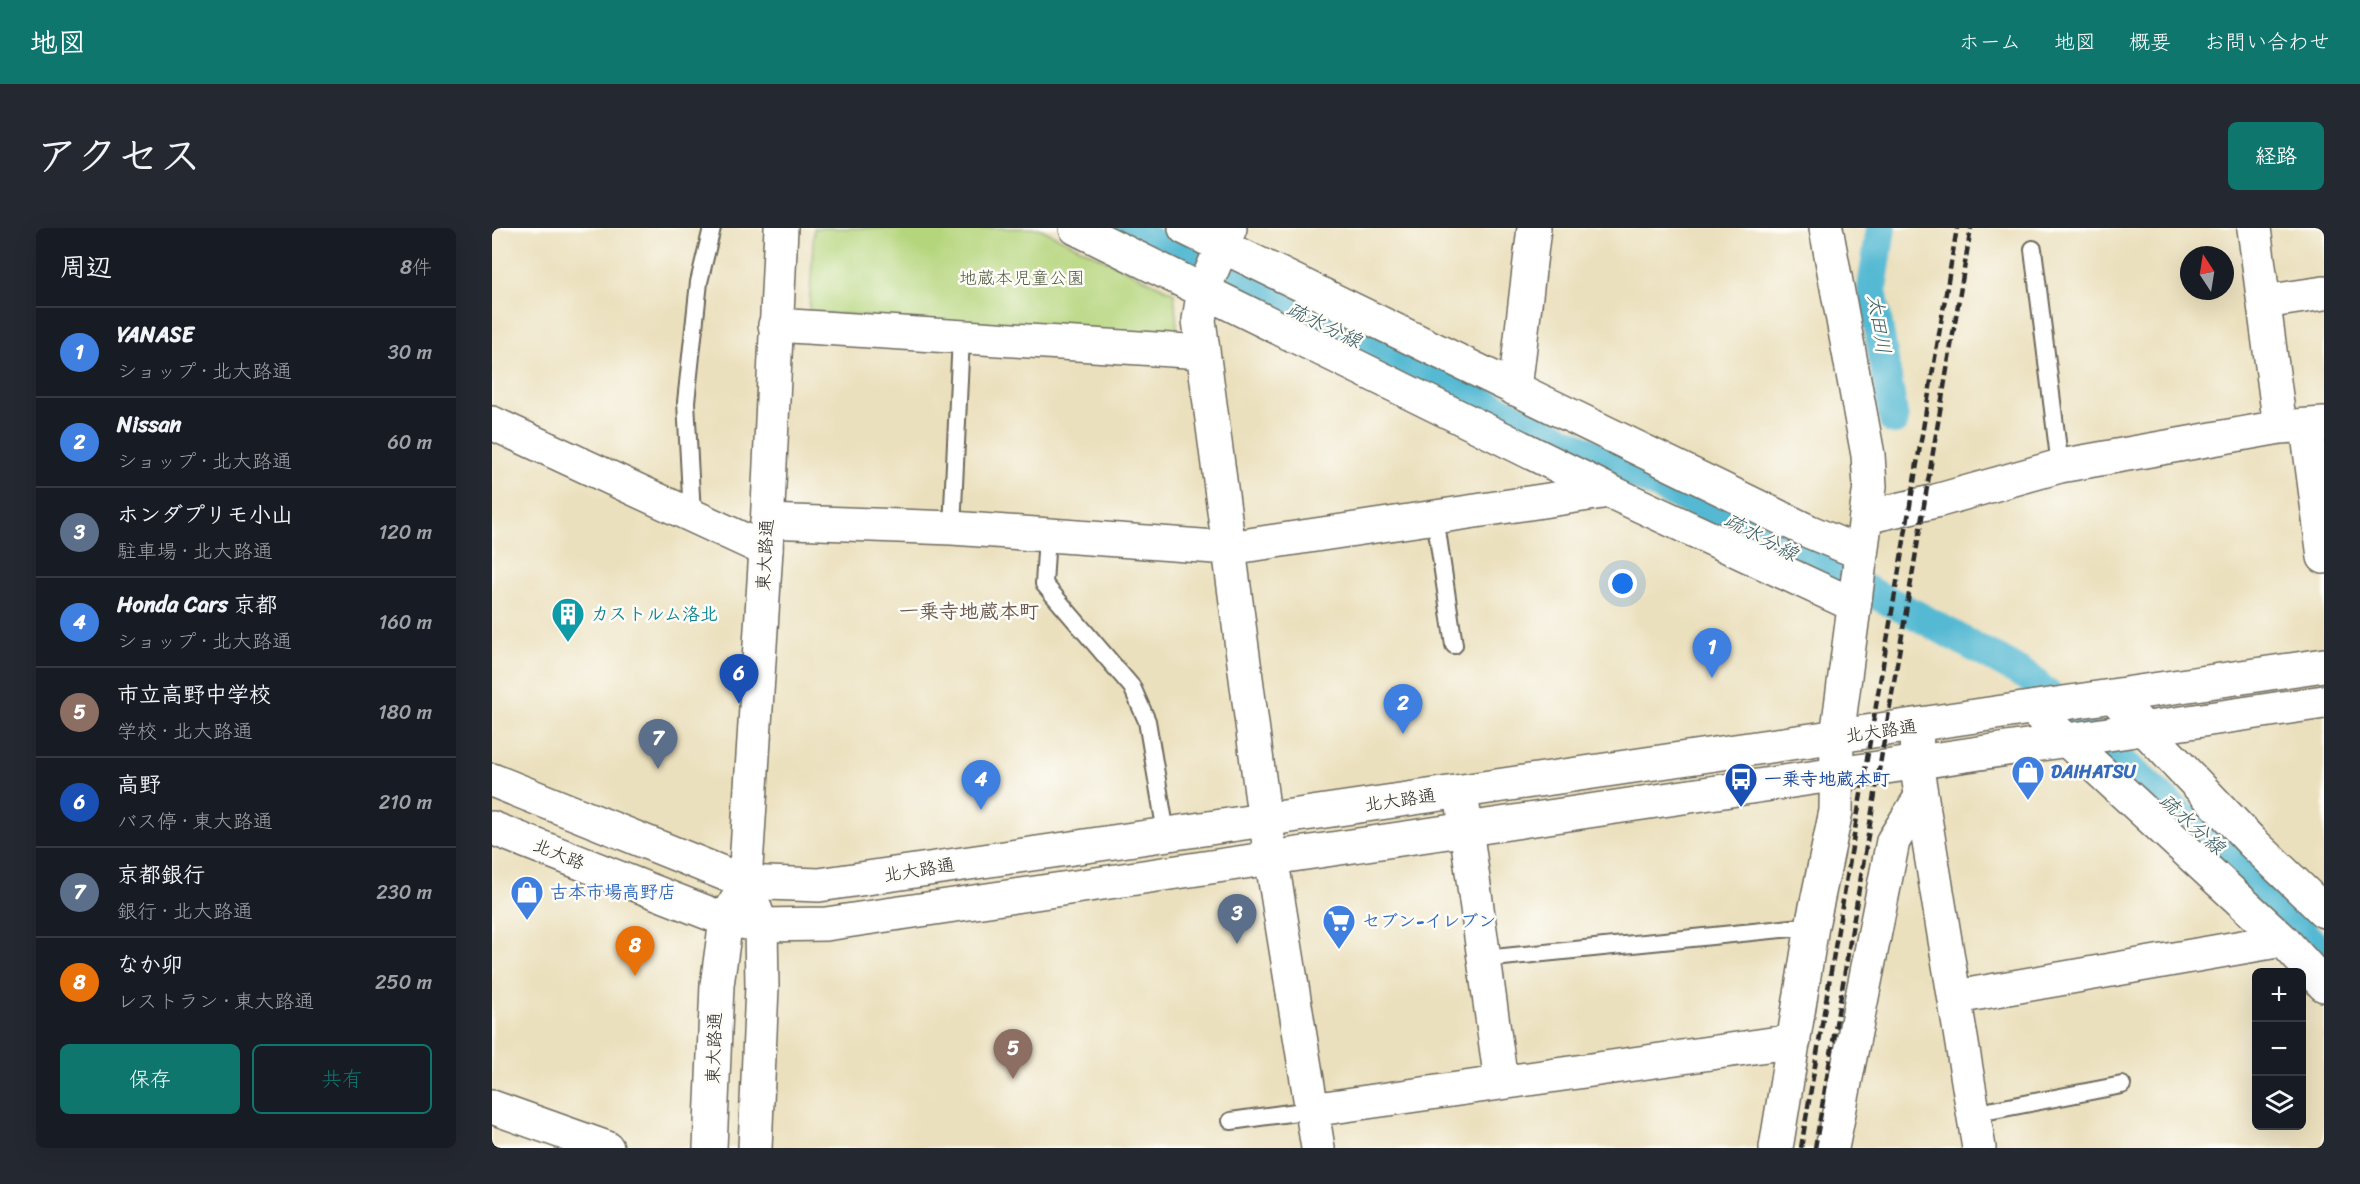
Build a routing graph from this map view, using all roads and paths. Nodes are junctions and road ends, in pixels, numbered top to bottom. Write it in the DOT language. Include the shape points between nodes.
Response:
graph roads {
  1 [pos="712,228"];
  2 [pos="782,228"];
  3 [pos="1076,228"];
  4 [pos="1185,228"];
  5 [pos="1534,228"];
  6 [pos="1826,228"];
  7 [pos="2254,228"];
  8 [pos="1226,237"];
  9 [pos="2033,249"];
  10 [pos="1204,289"];
  11 [pos="2324,293"];
  12 [pos="2264,302"];
  13 [pos="775,325"];
  14 [pos="961,337"];
  15 [pos="1203,352"];
  16 [pos="1515,389"];
  17 [pos="492,423"];
  18 [pos="2304,426"];
  19 [pos="2060,466"];
  20 [pos="1609,491"];
  21 [pos="692,515"];
  22 [pos="1434,517"];
  23 [pos="1866,517"];
  24 [pos="952,528"];
  25 [pos="767,535"];
  26 [pos="1047,535"];
  27 [pos="1229,548"];
  28 [pos="2324,557"];
  29 [pos="1858,579"];
  30 [pos="1454,645"];
  31 [pos="2324,665"];
  32 [pos="2115,698"];
  33 [pos="2324,702"];
  34 [pos="2035,708"];
  35 [pos="1917,726"];
  36 [pos="2133,731"];
  37 [pos="1837,737"];
  38 [pos="2074,741"];
  39 [pos="1916,763"];
  40 [pos="1836,775"];
  41 [pos="492,780"];
  42 [pos="1461,792"];
  43 [pos="1921,797"];
  44 [pos="1265,818"];
  45 [pos="492,828"];
  46 [pos="1466,829"];
  47 [pos="1166,833"];
  48 [pos="1271,859"];
  49 [pos="746,882"];
  50 [pos="2324,911"];
  51 [pos="726,920"];
  52 [pos="761,925"];
  53 [pos="1812,926"];
  54 [pos="2283,940"];
  55 [pos="1484,959"];
  56 [pos="2324,985"];
  57 [pos="1956,997"];
  58 [pos="1794,1041"];
  59 [pos="1501,1082"];
  60 [pos="2122,1085"];
  61 [pos="492,1107"];
  62 [pos="1311,1110"];
  63 [pos="1973,1114"];
  64 [pos="1231,1121"];
  65 [pos="607,1148"];
  66 [pos="710,1148"];
  67 [pos="756,1148"];
  68 [pos="1317,1148"];
  69 [pos="1776,1148"];
  70 [pos="1832,1148"];
  71 [pos="1979,1148"];
  1 -- 21 [label="lane" via="699,282 686,402"];
  2 -- 13 [label="street, 東大路通"];
  3 -- 10 [label="street"];
  4 -- 8 [label="street"];
  5 -- 16 [label="street"];
  6 -- 23 [label="street" via="1868,455"];
  7 -- 12 [label="street"];
  8 -- 10 [label="street"];
  8 -- 16 [label="street"];
  9 -- 19 [label="lane"];
  10 -- 15 [label="street" via="1199,320"];
  10 -- 20 [label="street"];
  11 -- 12 [label="street"];
  12 -- 18 [label="street"];
  13 -- 14 [label="street"];
  13 -- 25 [label="street, 東大路通"];
  14 -- 15 [label="street"];
  14 -- 24 [label="lane"];
  15 -- 27 [label="street"];
  16 -- 29 [label="street" via="1808,531"];
  17 -- 21 [label="street"];
  18 -- 19 [label="street"];
  18 -- 28 [label="street"];
  19 -- 23 [label="street"];
  20 -- 22 [label="street"];
  20 -- 29 [label="street"];
  21 -- 25 [label="street"];
  22 -- 27 [label="street"];
  22 -- 30 [label="lane"];
  23 -- 29 [label="street"];
  24 -- 25 [label="street"];
  24 -- 26 [label="street"];
  25 -- 49 [label="street, 東大路通"];
  26 -- 27 [label="street"];
  26 -- 47 [label="lane" via="1044,584 1132,687 1148,721"];
  27 -- 44 [label="street"];
  29 -- 37 [label="street"];
  31 -- 32 [label="street, 北大路通"];
  32 -- 34 [label="street, 北大路通"];
  32 -- 36 [label="street"];
  33 -- 36 [label="street, 北大路通"];
  34 -- 35 [label="street, 北大路通"];
  34 -- 38 [label="street"];
  35 -- 37 [label="street, 北大路通"];
  35 -- 39 [label="street"];
  36 -- 38 [label="street, 北大路通"];
  36 -- 50 [label="street"];
  37 -- 40 [label="street"];
  37 -- 42 [label="street, 北大路通"];
  38 -- 39 [label="street, 北大路通"];
  38 -- 54 [label="street"];
  39 -- 40 [label="street, 北大路通"];
  39 -- 43 [label="street"];
  40 -- 46 [label="street, 北大路通"];
  40 -- 53 [label="street" via="1836,811"];
  41 -- 49 [label="street, 北大路通"];
  42 -- 44 [label="street, 北大路通"];
  42 -- 46 [label="street"];
  43 -- 57 [label="street"];
  43 -- 70 [label="street" via="1893,842"];
  44 -- 47 [label="street, 北大路通"];
  44 -- 48 [label="street"];
  45 -- 51 [label="street, 北大路"];
  46 -- 48 [label="street, 北大路通"];
  46 -- 55 [label="street"];
  47 -- 49 [label="street, 北大路通" via="819,885"];
  48 -- 52 [label="street, 北大路通" via="826,924"];
  48 -- 62 [label="street"];
  49 -- 51 [label="street, 東大路通"];
  49 -- 52 [label="street, 東大路通"];
  51 -- 52 [label="street, 北大路通"];
  51 -- 66 [label="street, 東大路通" via="717,984"];
  52 -- 67 [label="street, 東大路通"];
  53 -- 55 [label="lane"];
  53 -- 58 [label="street"];
  54 -- 56 [label="street"];
  54 -- 57 [label="street"];
  55 -- 59 [label="street"];
  57 -- 63 [label="street"];
  58 -- 59 [label="street"];
  58 -- 69 [label="street"];
  59 -- 62 [label="street"];
  60 -- 63 [label="lane"];
  61 -- 65 [label="street"];
  62 -- 64 [label="lane"];
  62 -- 68 [label="street"];
  63 -- 71 [label="street"];
}
